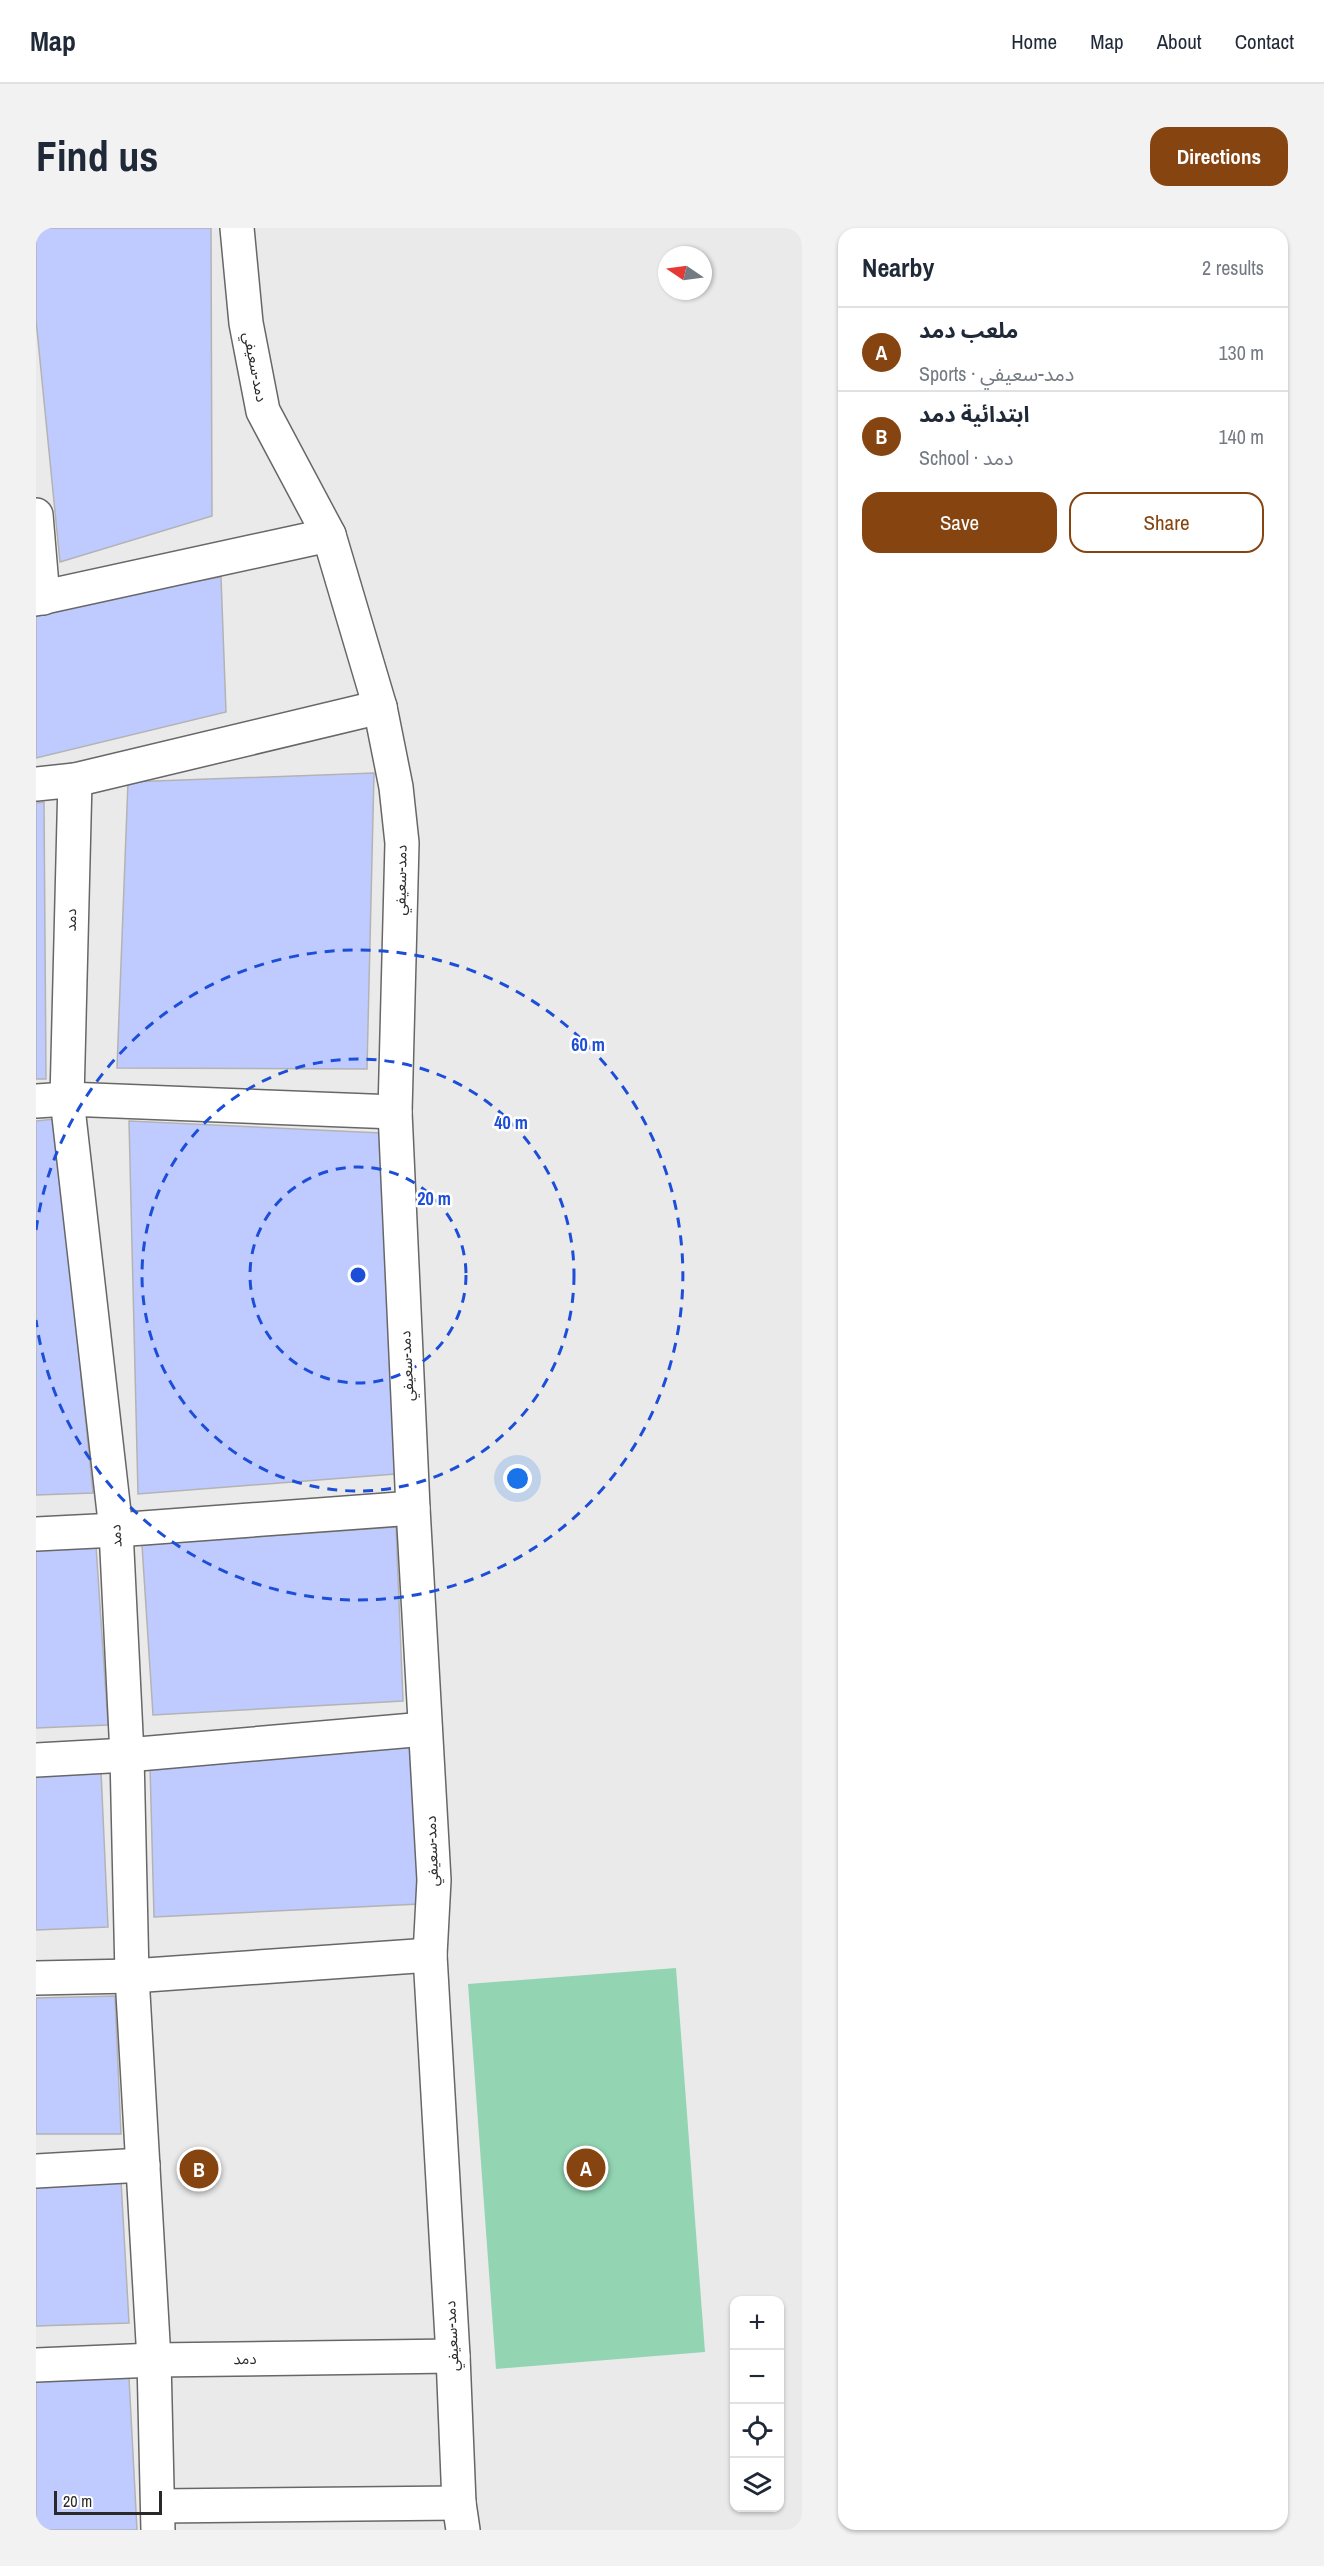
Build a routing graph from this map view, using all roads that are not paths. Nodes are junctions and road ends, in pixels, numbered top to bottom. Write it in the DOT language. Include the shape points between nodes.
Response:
graph roads {
  1 [pos="237,228"];
  2 [pos="36,515"];
  3 [pos="329,535"];
  4 [pos="40,598"];
  5 [pos="380,707"];
  6 [pos="75,780"];
  7 [pos="36,784"];
  8 [pos="52,1100"];
  9 [pos="395,1112"];
  10 [pos="413,1508"];
  11 [pos="116,1530"];
  12 [pos="36,1534"];
  13 [pos="425,1729"];
  14 [pos="127,1755"];
  15 [pos="36,1760"];
  16 [pos="430,1956"];
  17 [pos="132,1976"];
  18 [pos="36,1978"];
  19 [pos="143,2165"];
  20 [pos="36,2171"];
  21 [pos="453,2356"];
  22 [pos="154,2360"];
  23 [pos="36,2365"];
  24 [pos="461,2516"];
  25 [pos="159,2518"];
  1 -- 3 [label="street, دمد-سعيفي" via="246,323 263,411"];
  2 -- 4 [label="street"];
  3 -- 4 [label="street"];
  3 -- 5 [label="street, دمد-سعيفي"];
  5 -- 6 [label="street"];
  5 -- 9 [label="street, دمد-سعيفي" via="396,787 402,843"];
  6 -- 7 [label="street"];
  6 -- 8 [label="street, دمد"];
  8 -- 9 [label="street"];
  8 -- 11 [label="street, دمد"];
  9 -- 10 [label="street, دمد-سعيفي"];
  10 -- 11 [label="street"];
  10 -- 13 [label="street, دمد-سعيفي"];
  11 -- 12 [label="street"];
  11 -- 14 [label="street, دمد"];
  13 -- 14 [label="street"];
  13 -- 16 [label="street, دمد-سعيفي" via="434,1880"];
  14 -- 15 [label="street"];
  14 -- 17 [label="street, دمد"];
  16 -- 17 [label="street"];
  16 -- 21 [label="street, دمد-سعيفي"];
  17 -- 18 [label="street"];
  17 -- 19 [label="street, دمد"];
  19 -- 20 [label="street"];
  19 -- 22 [label="street, دمد"];
  21 -- 22 [label="street, دمد"];
  21 -- 24 [label="street, دمد-سعيفي"];
  22 -- 23 [label="street, دمد"];
  22 -- 25 [label="street, دمد"];
  24 -- 25 [label="street"];
}
